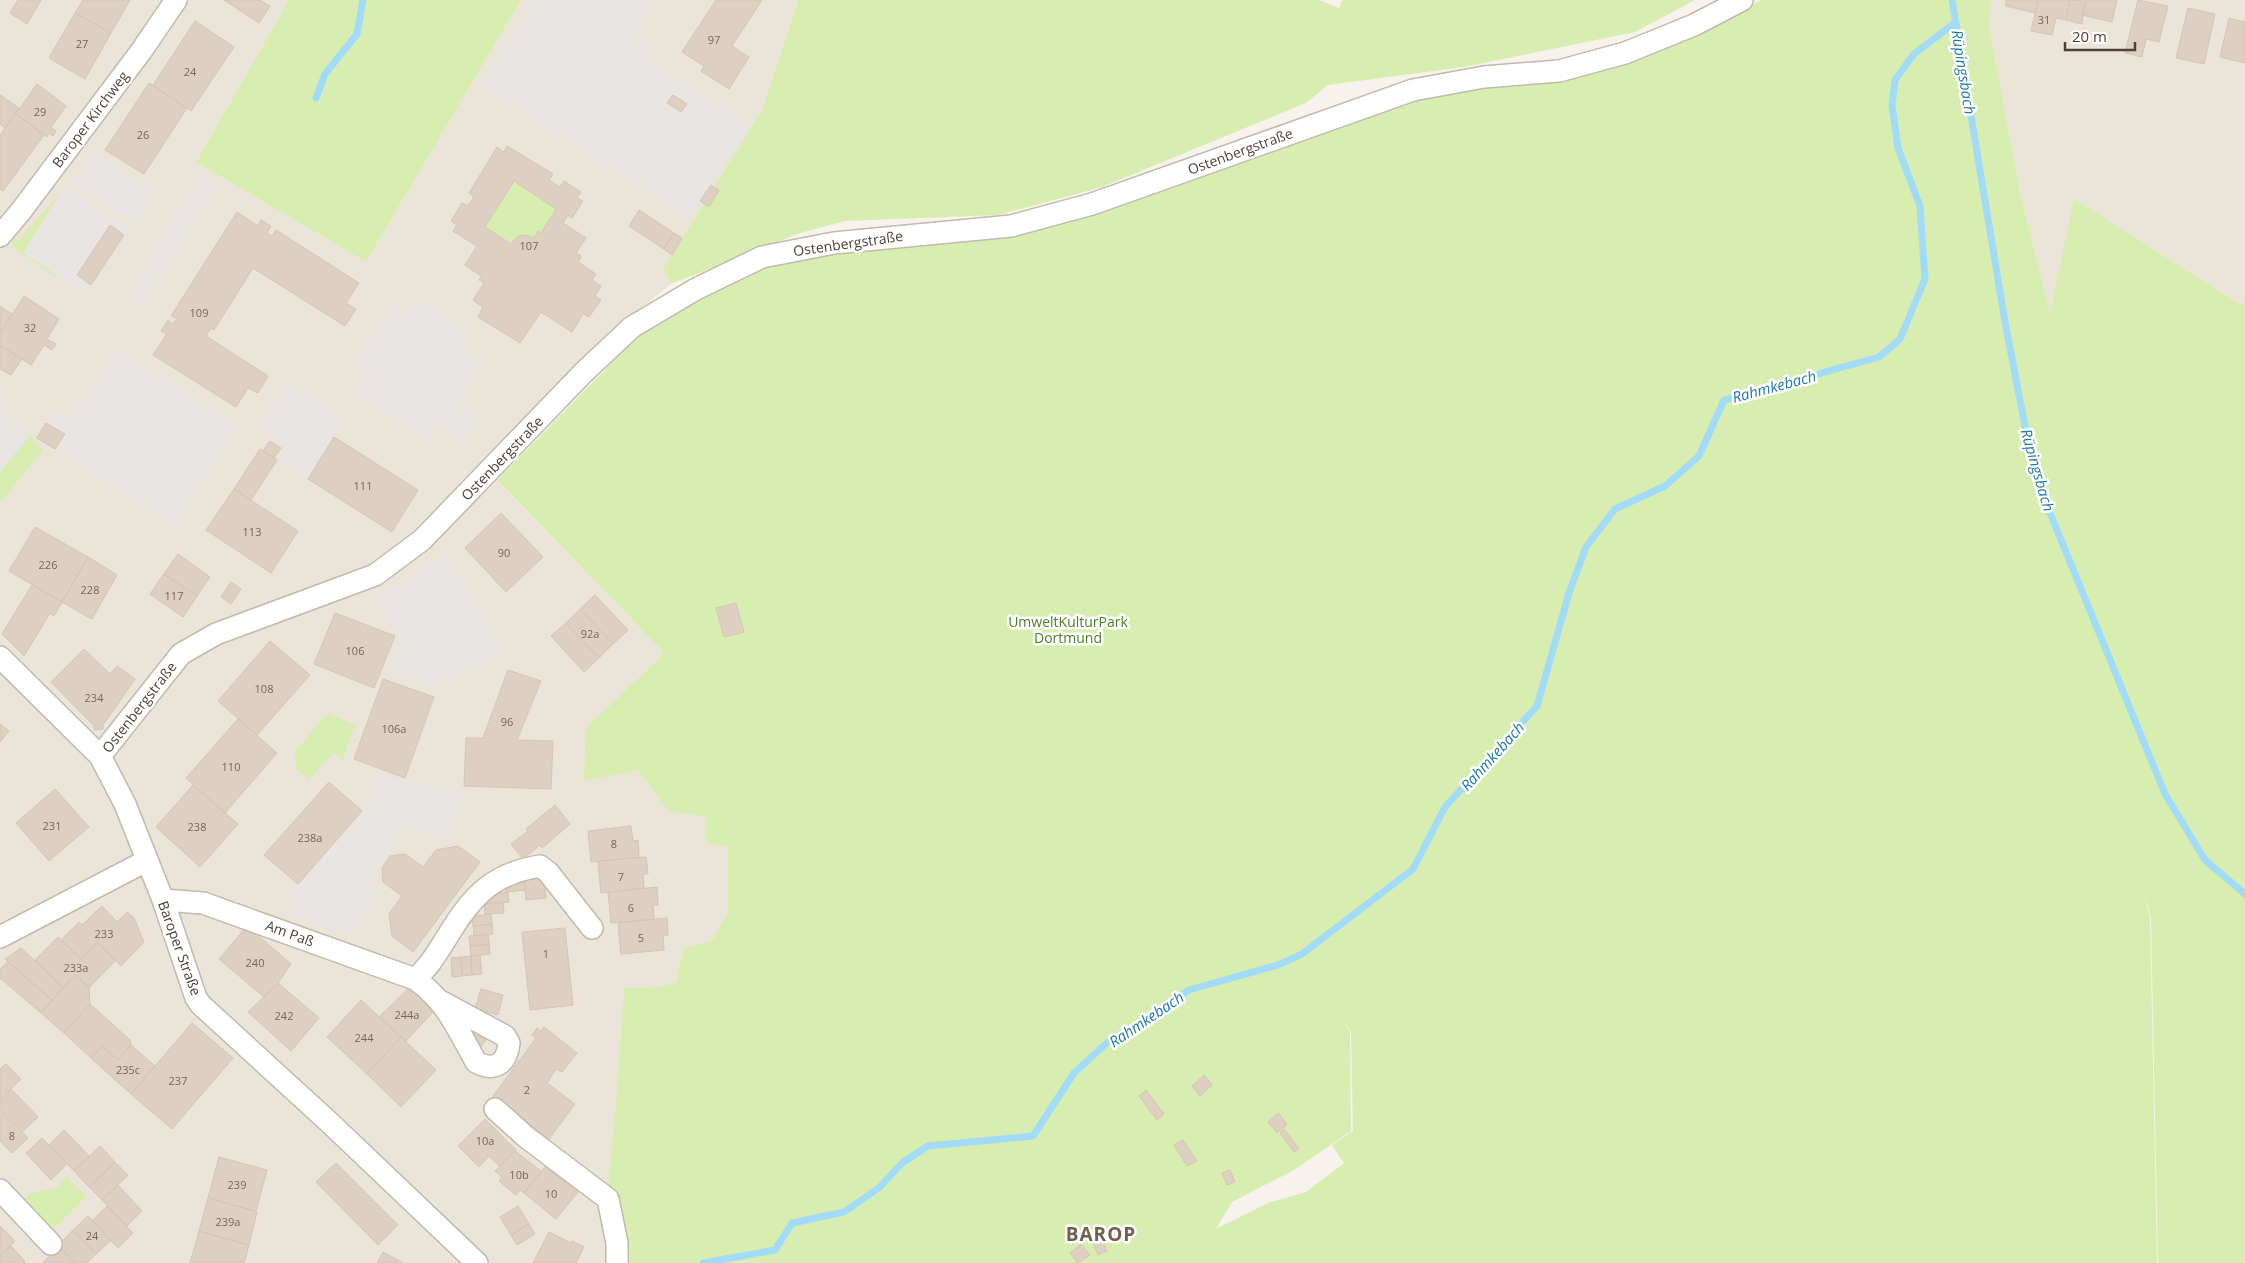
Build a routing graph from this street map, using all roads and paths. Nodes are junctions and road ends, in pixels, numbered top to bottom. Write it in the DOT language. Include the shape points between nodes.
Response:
graph roads {
  1 [pos="176,0"];
  2 [pos="1742,0"];
  3 [pos="0,236"];
  4 [pos="0,657"];
  5 [pos="100,756"];
  6 [pos="146,861"];
  7 [pos="163,900"];
  8 [pos="592,928"];
  9 [pos="0,937"];
  10 [pos="415,979"];
  11 [pos="442,1002"];
  12 [pos="495,1109"];
  13 [pos="0,1190"];
  14 [pos="51,1244"];
  15 [pos="477,1263"];
  16 [pos="617,1263"];
  1 -- 3 [label="street, Baroper Kirchweg" via="142,50"];
  2 -- 5 [label="street, Ostenbergstraße" via="1694,25 1625,53 1559,70 1484,77 1413,90 1092,204 1011,226 834,242 762,257 696,288 632,327 584,372 422,540 375,575 216,634 181,654"];
  4 -- 5 [label="street, Baroper Straße"];
  5 -- 6 [label="street, Baroper Straße" via="125,804"];
  6 -- 7 [label="street, Baroper Straße"];
  6 -- 9 [label="street"];
  7 -- 10 [label="street, Am Paß" via="204,902"];
  7 -- 15 [label="street, Baroper Straße" via="201,1005"];
  8 -- 10 [label="street" via="548,872 540,866 524,868 483,889 466,907 426,970"];
  10 -- 11 [label="street, Am Paß"];
  12 -- 16 [label="street" via="526,1137 608,1199 617,1243"];
  13 -- 14 [label="street"];
}
